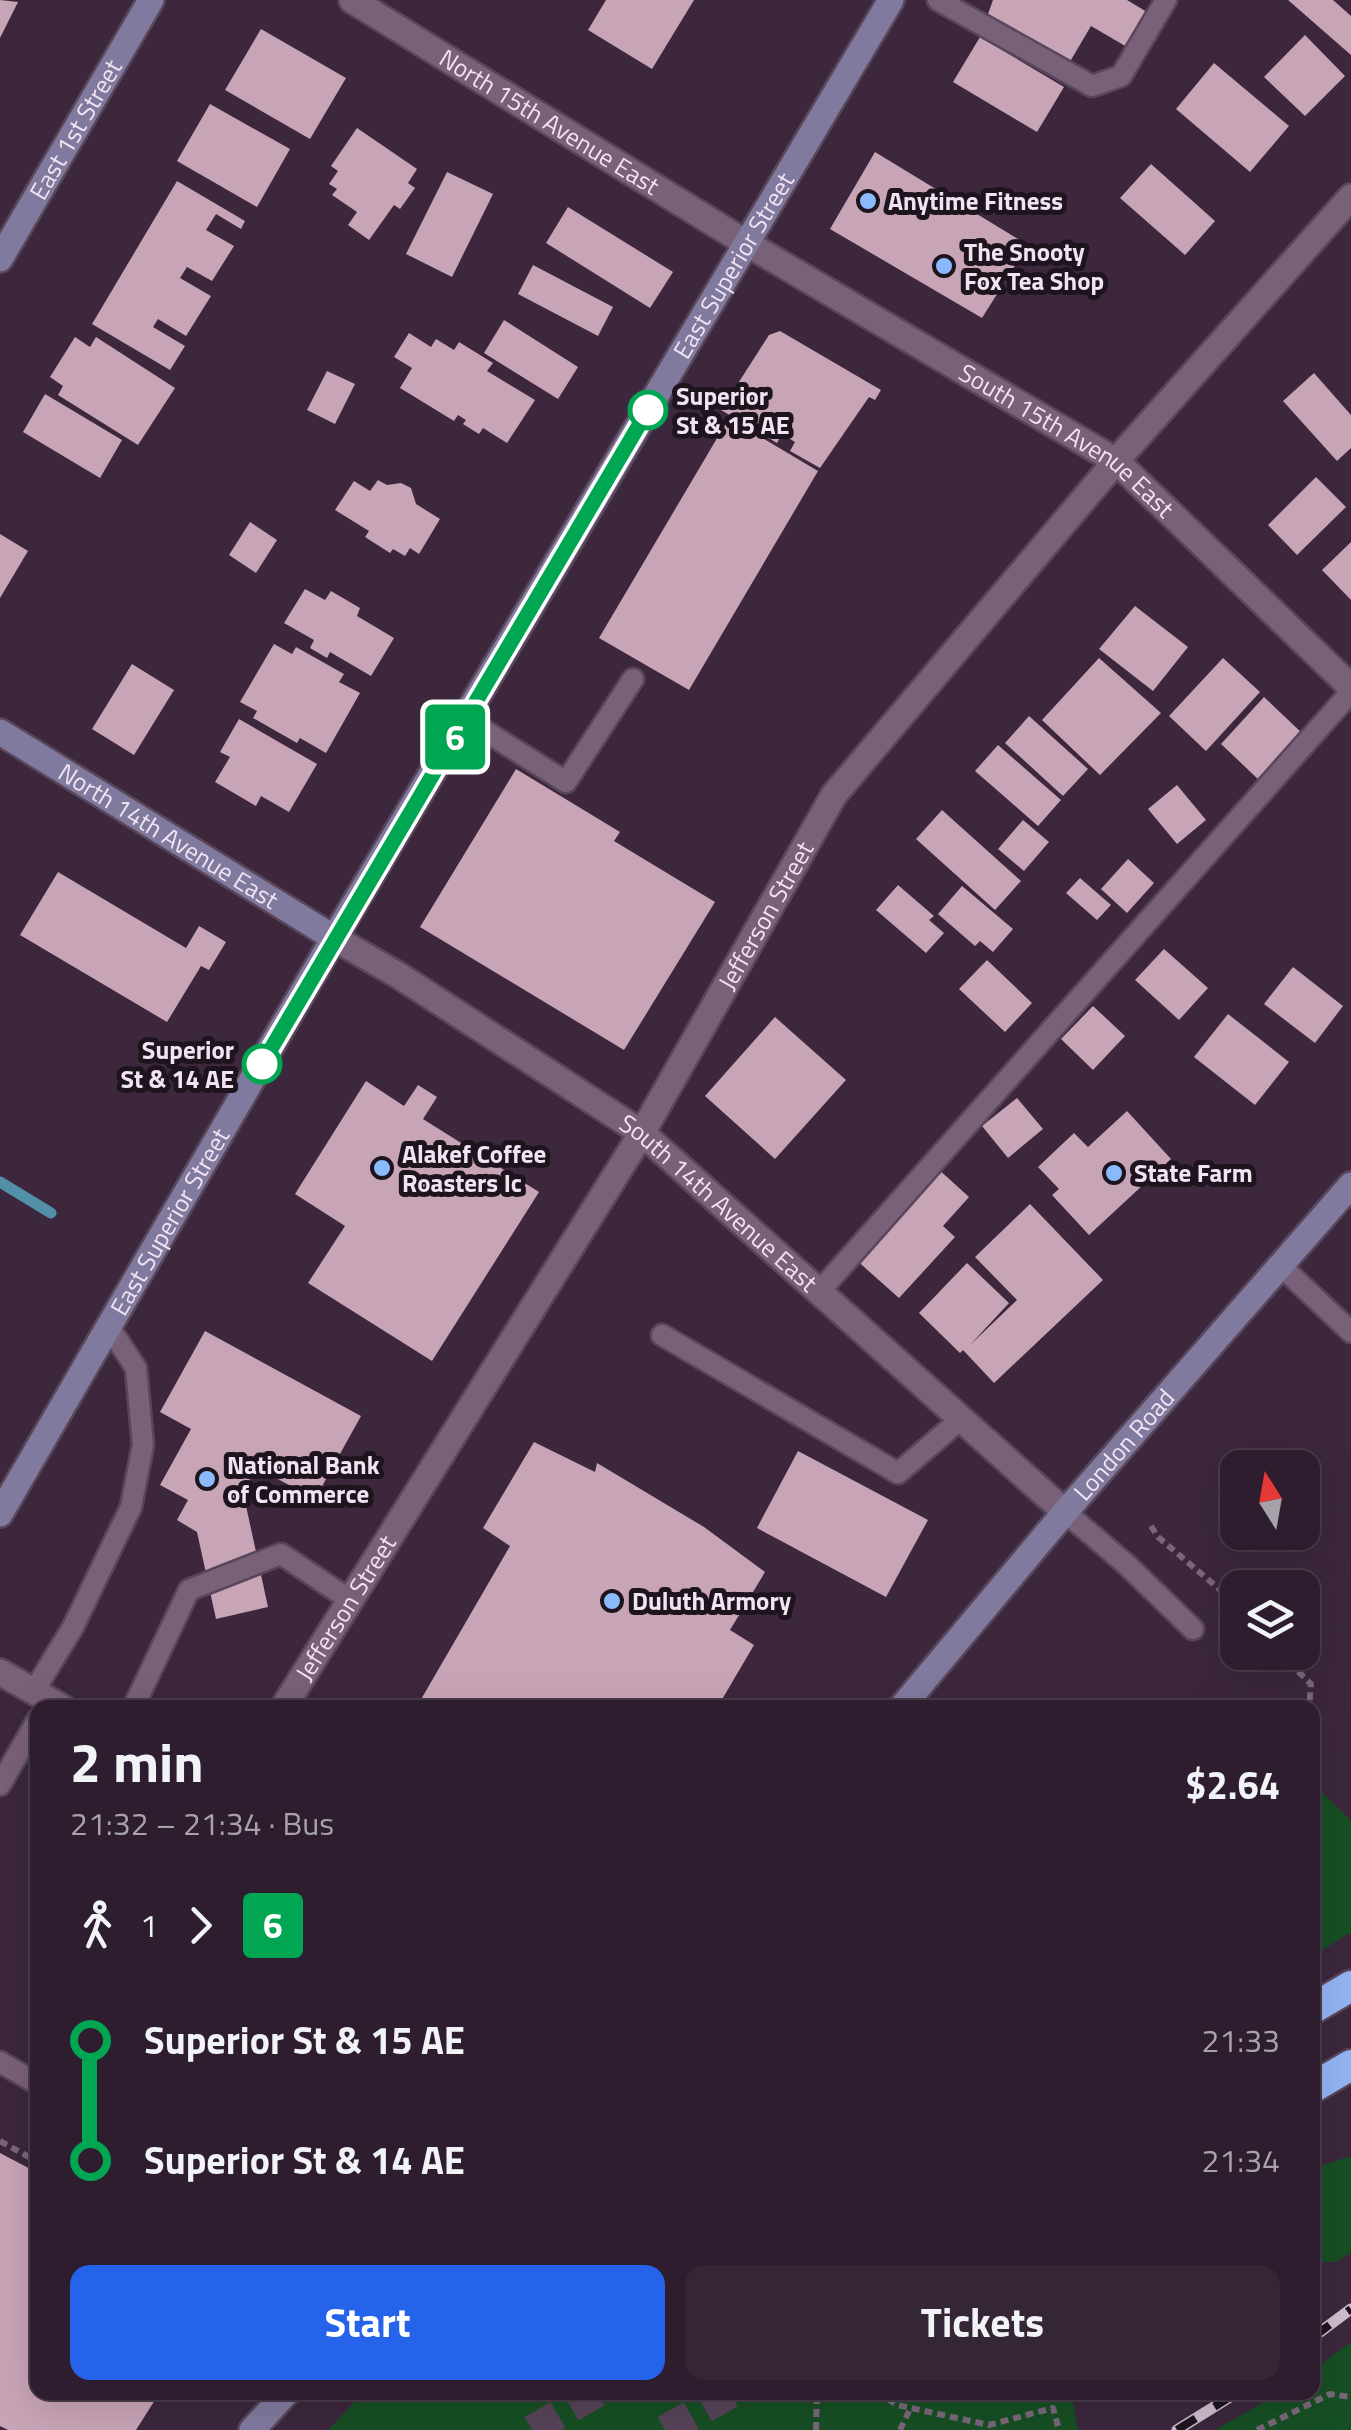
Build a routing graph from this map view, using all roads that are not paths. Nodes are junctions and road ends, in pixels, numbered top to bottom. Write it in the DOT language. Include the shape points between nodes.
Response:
graph roads {
  1 [pos="151,0"];
  2 [pos="352,0"];
  3 [pos="891,0"];
  4 [pos="938,0"];
  5 [pos="1166,0"];
  6 [pos="1351,197"];
  7 [pos="746,244"];
  8 [pos="0,259"];
  9 [pos="1116,461"];
  10 [pos="633,679"];
  11 [pos="1351,689"];
  12 [pos="466,719"];
  13 [pos="0,732"];
  14 [pos="334,938"];
  15 [pos="642,1132"];
  16 [pos="1351,1184"];
  17 [pos="1280,1266"];
  18 [pos="818,1293"];
  19 [pos="109,1327"];
  20 [pos="1351,1332"];
  21 [pos="662,1336"];
  22 [pos="961,1419"];
  23 [pos="1065,1512"];
  24 [pos="0,1514"];
  25 [pos="350,1600"];
  26 [pos="1193,1629"];
  27 [pos="0,1672"];
  28 [pos="38,1700"];
  29 [pos="47,1700"];
  30 [pos="137,1700"];
  31 [pos="288,1700"];
  32 [pos="907,1700"];
  33 [pos="30,1732"];
  34 [pos="0,1785"];
  35 [pos="1351,1986"];
  36 [pos="1320,2004"];
  37 [pos="0,2062"];
  38 [pos="1351,2065"];
  39 [pos="30,2079"];
  40 [pos="1320,2083"];
  41 [pos="280,2400"];
  42 [pos="252,2430"];
  1 -- 8 [label="street, East 1st Street"];
  2 -- 7 [label="street, North 15th Avenue East"];
  3 -- 7 [label="street, East Superior Street"];
  4 -- 5 [label="lane" via="1092,86 1121,76"];
  6 -- 9 [label="street, Jefferson Street"];
  7 -- 9 [label="street, South 15th Avenue East"];
  7 -- 12 [label="street, East Superior Street"];
  9 -- 11 [label="street, South 15th Avenue East"];
  9 -- 15 [label="street, Jefferson Street" via="834,795"];
  10 -- 12 [label="lane" via="566,782"];
  11 -- 18 [label="lane"];
  12 -- 14 [label="street, East Superior Street"];
  13 -- 14 [label="street, North 14th Avenue East"];
  14 -- 15 [label="street, South 14th Avenue East"];
  14 -- 19 [label="street, East Superior Street"];
  15 -- 18 [label="street, South 14th Avenue East"];
  15 -- 25 [label="street, Jefferson Street"];
  16 -- 17 [label="street, London Road"];
  17 -- 20 [label="lane"];
  17 -- 23 [label="street, London Road"];
  18 -- 22 [label="street, South 14th Avenue East"];
  19 -- 24 [label="street, East Superior Street"];
  19 -- 29 [label="lane" via="136,1368 144,1445 131,1507 73,1627"];
  21 -- 22 [label="lane" via="898,1473"];
  22 -- 23 [label="street, South 14th Avenue East"];
  23 -- 26 [label="lane"];
  23 -- 32 [label="street, London Road"];
  25 -- 30 [label="lane" via="281,1554 189,1590"];
  25 -- 31 [label="street, Jefferson Street"];
  27 -- 28 [label="street"];
  33 -- 34 [label="lane"];
  35 -- 36 [label="highway"];
  37 -- 39 [label="lane"];
  38 -- 40 [label="highway"];
  41 -- 42 [label="street"];
}
